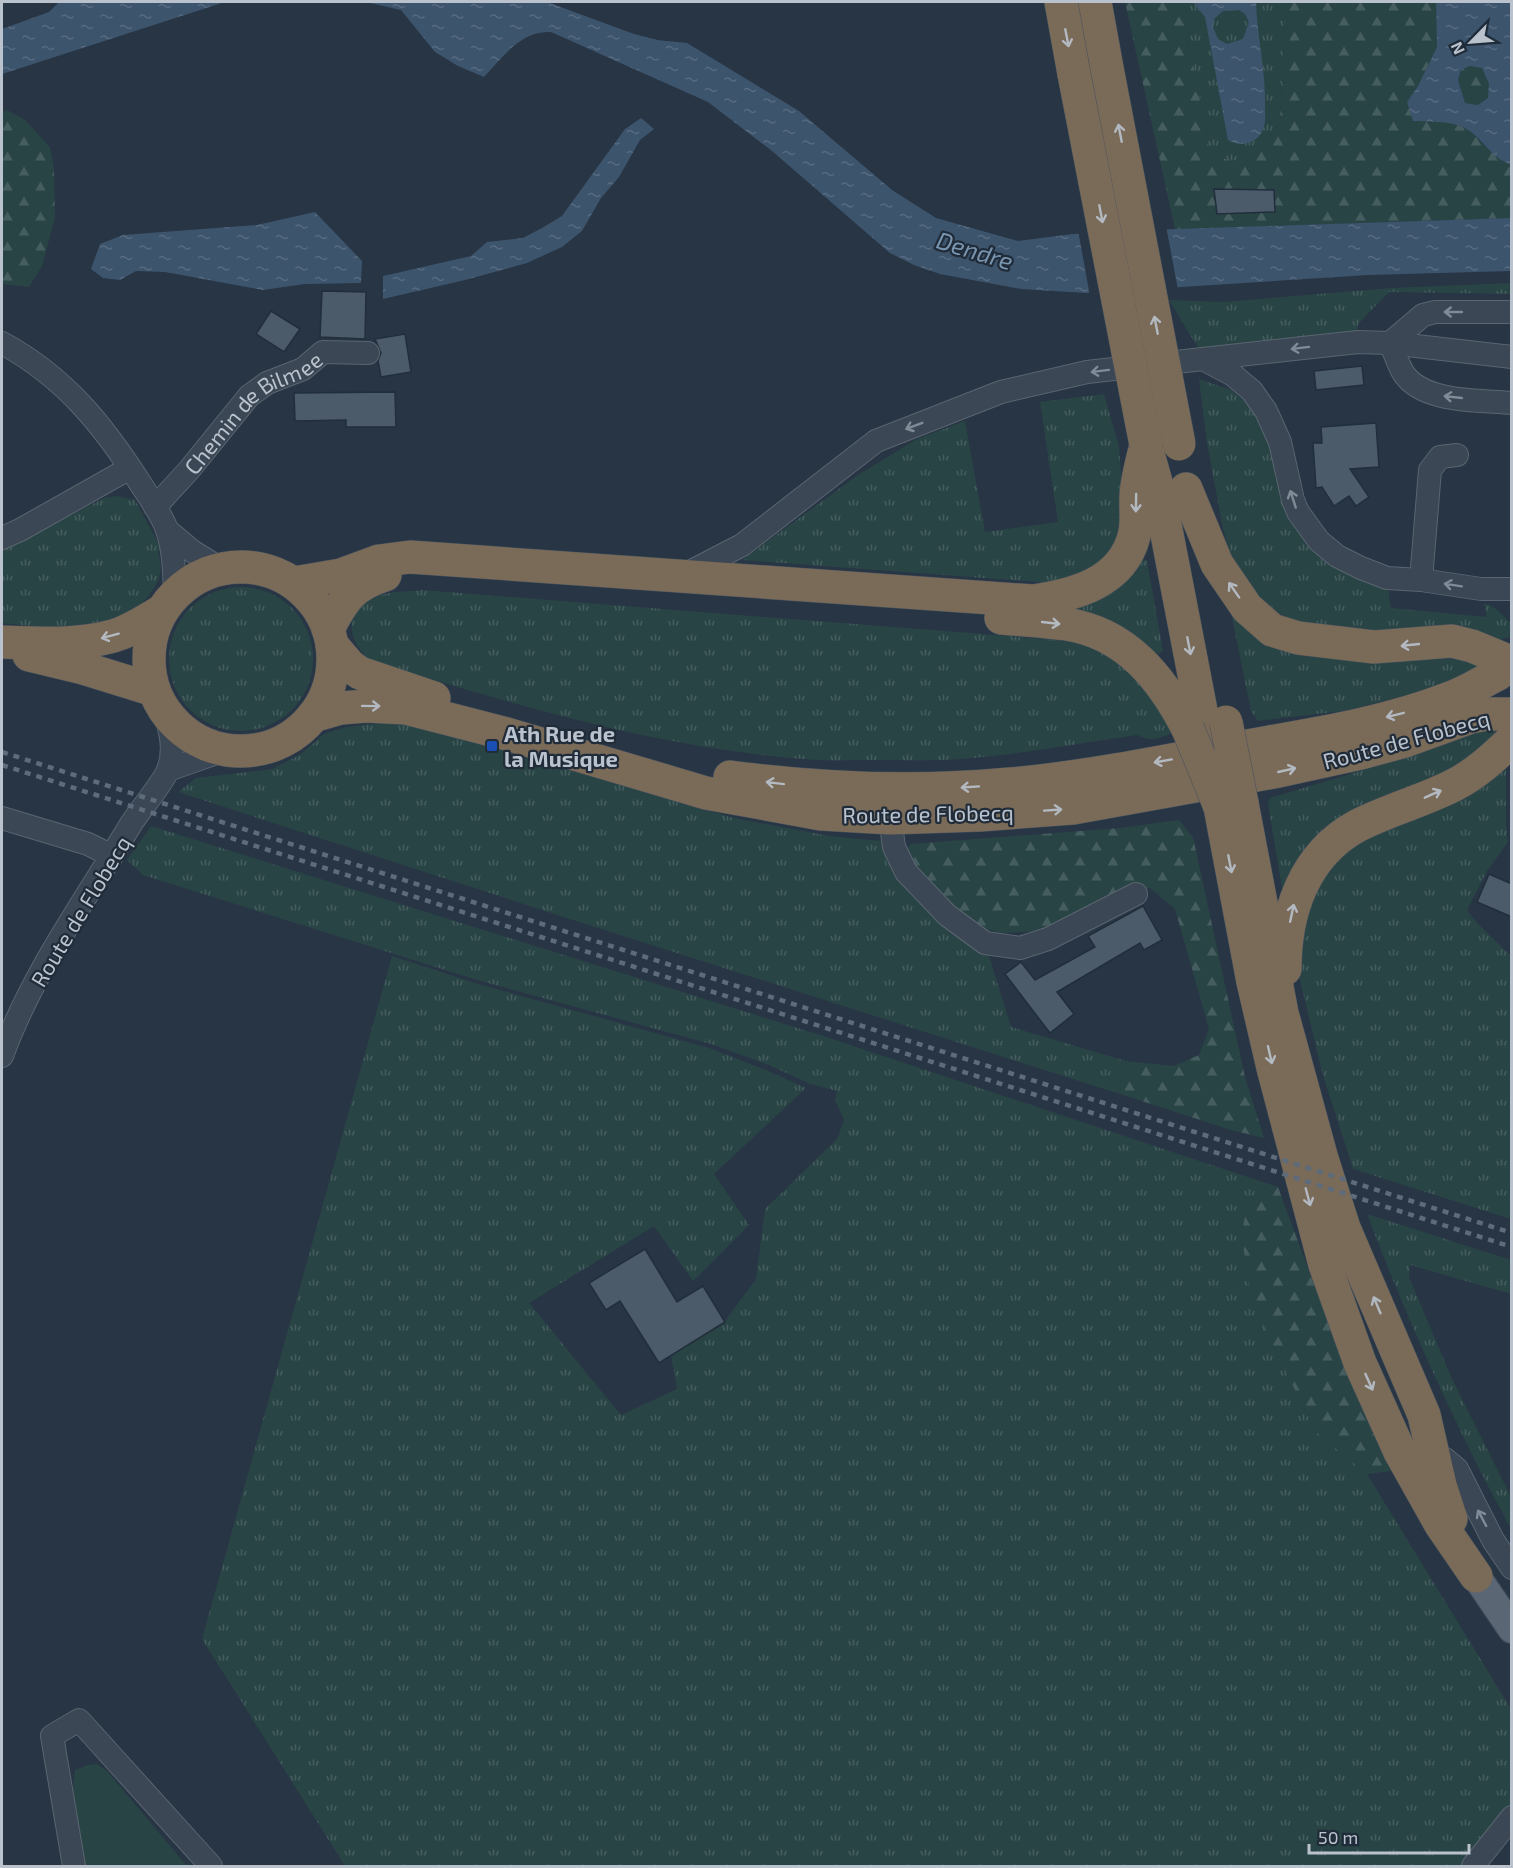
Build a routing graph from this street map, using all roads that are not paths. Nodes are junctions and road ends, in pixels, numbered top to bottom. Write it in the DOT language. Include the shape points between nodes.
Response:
graph roads {
  1 [pos="1061,2"];
  2 [pos="1095,2"];
  3 [pos="1512,312"];
  4 [pos="2,343"];
  5 [pos="1390,343"];
  6 [pos="368,353"];
  7 [pos="1512,357"];
  8 [pos="1203,359"];
  9 [pos="1512,403"];
  10 [pos="1146,445"];
  11 [pos="1457,455"];
  12 [pos="130,468"];
  13 [pos="1186,489"];
  14 [pos="155,507"];
  15 [pos="167,530"];
  16 [pos="2,538"];
  17 [pos="220,569"];
  18 [pos="683,575"];
  19 [pos="1421,580"];
  20 [pos="294,583"];
  21 [pos="1503,589"];
  22 [pos="168,602"];
  23 [pos="1512,608"];
  24 [pos="330,637"];
  25 [pos="2,645"];
  26 [pos="1506,663"];
  27 [pos="158,699"];
  28 [pos="1511,714"];
  29 [pos="313,716"];
  30 [pos="1206,726"];
  31 [pos="1512,740"];
  32 [pos="225,750"];
  33 [pos="168,770"];
  34 [pos="1231,805"];
  35 [pos="2,818"];
  36 [pos="890,818"];
  37 [pos="112,856"];
  38 [pos="1136,894"];
  39 [pos="1282,1013"];
  40 [pos="2,1056"];
  41 [pos="1434,1453"];
  42 [pos="1512,1568"];
  43 [pos="1476,1576"];
  44 [pos="1512,1629"];
  45 [pos="1512,1817"];
  46 [pos="74,1866"];
  47 [pos="211,1866"];
  48 [pos="1473,1866"];
  1 -- 10 [label="highway, one-way, bridge"];
  13 -- 2 [label="highway, one-way, bridge"];
  3 -- 5 [label="street, one-way" via="1423,315"];
  4 -- 12 [label="street" via="26,356 79,400"];
  5 -- 7 [label="street"];
  5 -- 8 [label="street, one-way" via="1358,342"];
  9 -- 5 [label="street, one-way" via="1443,396 1420,389 1404,374"];
  6 -- 14 [label="street, Chemin de Bilmee" via="323,352 303,369 267,383 249,396"];
  8 -- 18 [label="street, one-way" via="1087,372 1001,392 876,441 742,545"];
  19 -- 8 [label="street, one-way" via="1386,578 1337,556 1319,541 1293,500 1280,442 1266,411 1233,375"];
  10 -- 18 [label="highway, one-way" via="1136,492 1134,536 1128,552 1105,578 1088,589 1065,596 1033,601"];
  10 -- 30 [label="highway, one-way" via="1160,492"];
  11 -- 19 [label="street" via="1440,457 1430,470"];
  12 -- 14 [label="street"];
  12 -- 16 [label="street"];
  26 -- 13 [label="highway, one-way" via="1452,641 1374,647 1298,638 1272,630 1247,608 1217,564"];
  13 -- 30 [label="highway"];
  14 -- 15 [label="street"];
  15 -- 17 [label="street"];
  15 -- 22 [label="street" via="173,562"];
  17 -- 20 [label="highway" via="256,568"];
  17 -- 22 [label="highway" via="188,583"];
  18 -- 20 [label="highway" via="410,557"];
  21 -- 19 [label="street, one-way"];
  20 -- 24 [label="highway" via="319,610"];
  21 -- 23 [label="street"];
  22 -- 25 [label="highway, one-way" via="134,627 113,636"];
  22 -- 27 [label="highway" via="153,629 149,649 149,670"];
  26 -- 24 [label="highway, Route de Flobecq, one-way" via="1451,698 1319,733 1093,774 947,789 857,789 782,784 639,759 374,678 350,666"];
  24 -- 29 [label="highway" via="330,682"];
  24 -- 30 [label="highway, one-way" via="340,607 352,591 371,579 416,571 1068,624 1112,639 1133,653"];
  25 -- 27 [label="highway" via="82,668"];
  26 -- 28 [label="highway" via="1497,685 1498,696"];
  27 -- 32 [label="highway" via="179,728 201,742"];
  27 -- 33 [label="street, Route de Flobecq" via="172,732"];
  36 -- 28 [label="highway, Route de Flobecq, one-way" via="1073,808 1279,771 1405,741 1471,717"];
  29 -- 32 [label="highway" via="283,741 245,751"];
  29 -- 36 [label="highway, Route de Flobecq, one-way" via="341,708 406,708 706,793 821,814"];
  30 -- 34 [label="highway, bridge"];
  39 -- 31 [label="highway, one-way" via="1285,947 1292,907 1315,862 1334,842 1357,827 1476,772"];
  32 -- 33 [label="street"];
  33 -- 37 [label="street, Route de Flobecq"];
  34 -- 39 [label="highway"];
  34 -- 43 [label="highway, one-way" via="1253,982 1325,1265 1360,1363 1400,1452 1441,1525"];
  35 -- 37 [label="street" via="88,844"];
  36 -- 38 [label="street" via="894,847 906,872 946,915 985,943 1020,948 1048,939"];
  37 -- 40 [label="street, Route de Flobecq" via="44,968"];
  41 -- 39 [label="highway, one-way" via="1424,1415 1344,1228"];
  42 -- 41 [label="street, one-way" via="1457,1469"];
  41 -- 43 [label="highway" via="1450,1517"];
  43 -- 44 [label="main road"];
  45 -- 48 [label="street"];
  46 -- 47 [label="street" via="52,1736 79,1720"];
}
